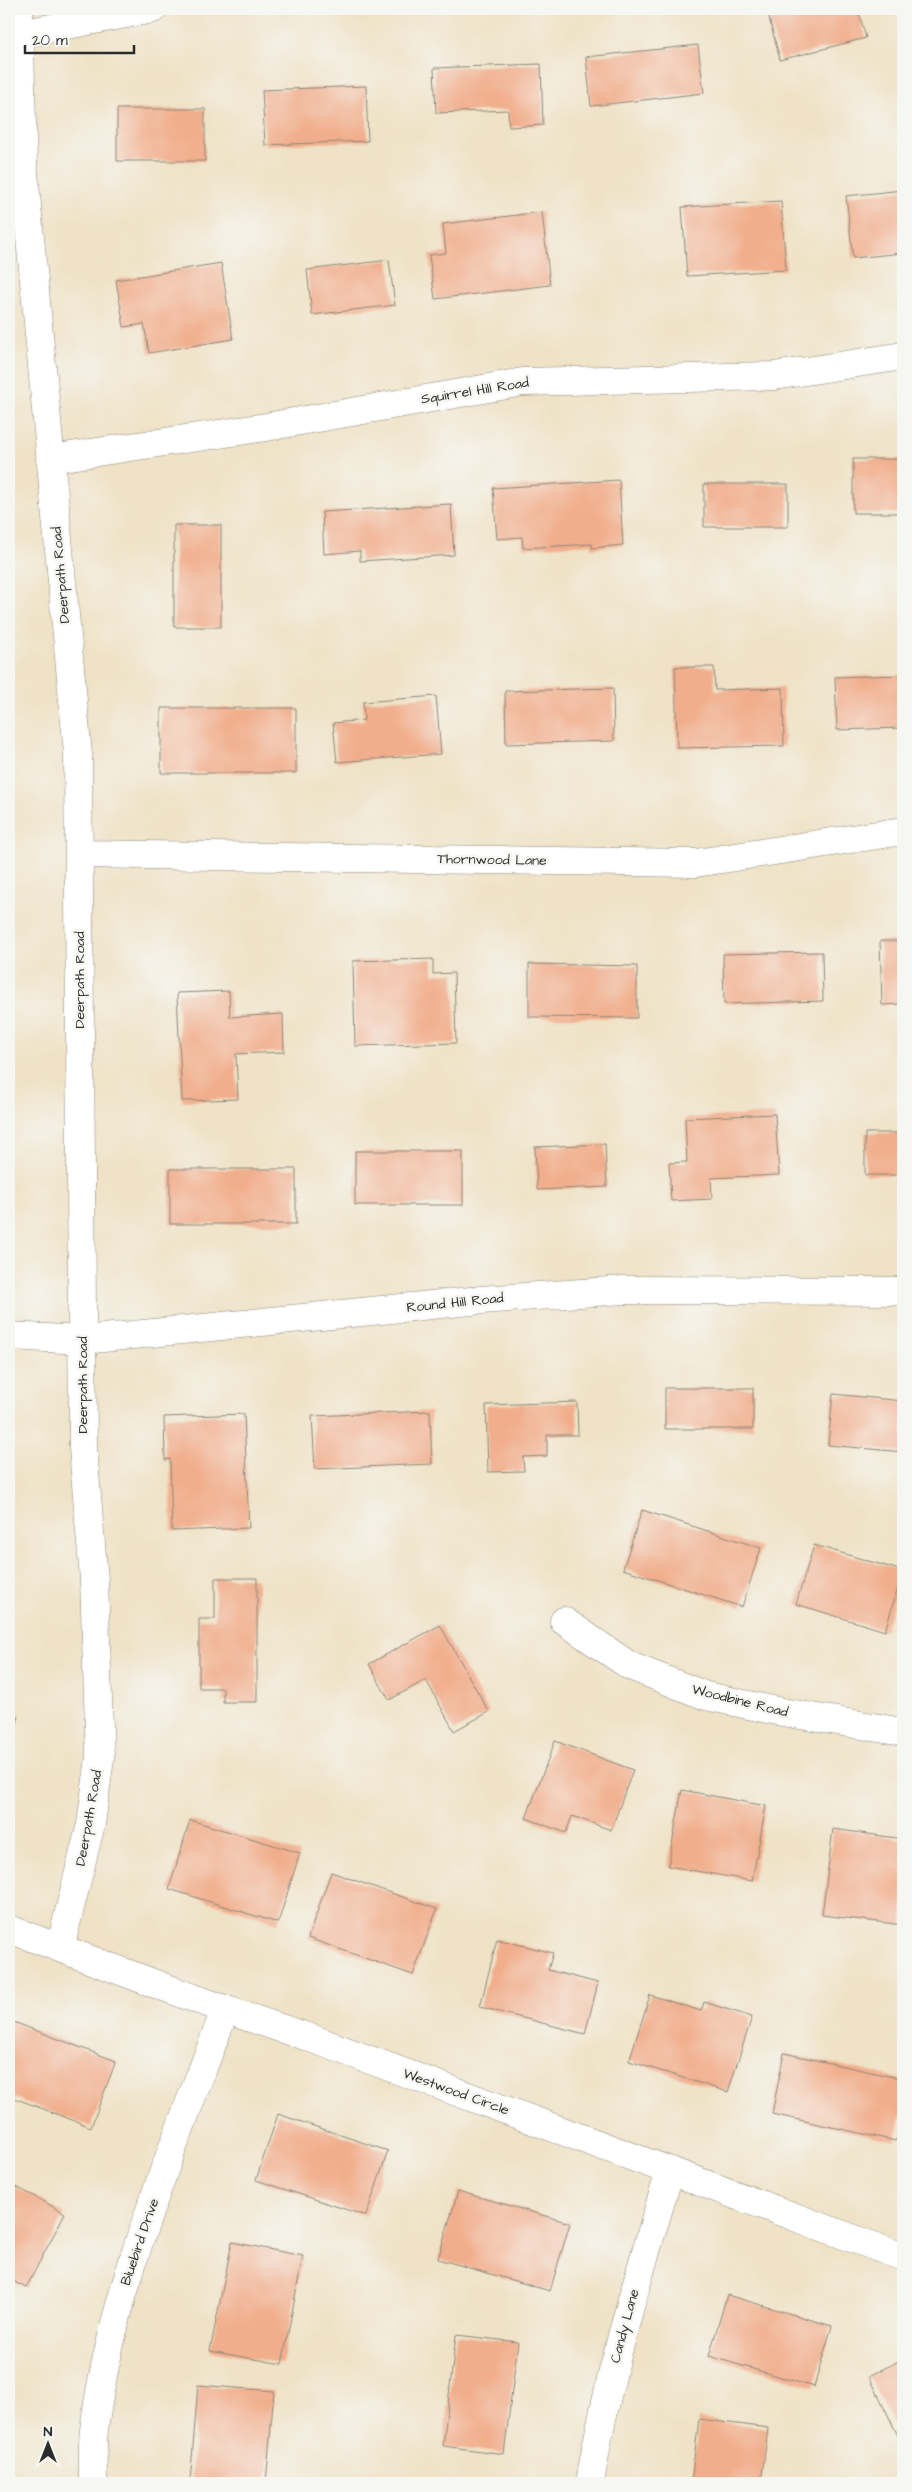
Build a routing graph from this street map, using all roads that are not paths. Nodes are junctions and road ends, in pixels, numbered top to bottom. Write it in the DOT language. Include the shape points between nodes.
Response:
graph roads {
  1 [pos="153,9"];
  2 [pos="19,21"];
  3 [pos="903,356"];
  4 [pos="50,459"];
  5 [pos="903,831"];
  6 [pos="79,854"];
  7 [pos="903,1291"];
  8 [pos="9,1336"];
  9 [pos="83,1340"];
  10 [pos="564,1621"];
  11 [pos="903,1732"];
  12 [pos="9,1929"];
  13 [pos="60,1948"];
  14 [pos="224,2010"];
  15 [pos="670,2171"];
  16 [pos="903,2257"];
  17 [pos="93,2483"];
  18 [pos="590,2483"];
  1 -- 2 [label="street"];
  2 -- 4 [label="street, Deerpath Road" via="22,162"];
  3 -- 4 [label="street, Squirrel Hill Road" via="774,376 524,382 266,427"];
  4 -- 6 [label="street, Deerpath Road" via="78,754"];
  5 -- 6 [label="street, Thornwood Lane" via="696,863"];
  6 -- 9 [label="street, Deerpath Road"];
  7 -- 9 [label="street, Round Hill Road" via="686,1289 553,1293"];
  8 -- 9 [label="street, Round Hill Road"];
  9 -- 13 [label="street, Deerpath Road" via="83,1448 94,1580 100,1758 91,1824"];
  10 -- 11 [label="street, Woodbine Road" via="630,1666 706,1696"];
  12 -- 13 [label="street, Westwood Circle"];
  13 -- 14 [label="street, Westwood Circle"];
  14 -- 15 [label="street, Westwood Circle" via="308,2037"];
  14 -- 17 [label="street, Bluebird Drive" via="132,2260 107,2352 94,2432"];
  15 -- 16 [label="street, Westwood Circle"];
  15 -- 18 [label="street, Candy Lane" via="627,2312 597,2437"];
}
